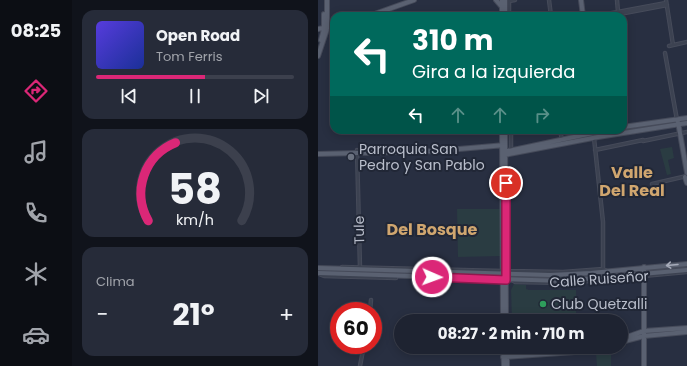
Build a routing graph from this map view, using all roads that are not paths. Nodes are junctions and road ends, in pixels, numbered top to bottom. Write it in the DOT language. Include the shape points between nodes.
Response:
graph roads {
  1 [pos="326,0"];
  2 [pos="414,0"];
  3 [pos="496,0"];
  4 [pos="506,0"];
  5 [pos="515,0"];
  6 [pos="548,0"];
  7 [pos="581,0"];
  8 [pos="617,0"];
  9 [pos="666,3"];
  10 [pos="502,8"];
  11 [pos="380,12"];
  12 [pos="502,12"];
  13 [pos="504,12"];
  14 [pos="508,12"];
  15 [pos="550,12"];
  16 [pos="582,12"];
  17 [pos="618,12"];
  18 [pos="624,12"];
  19 [pos="330,27"];
  20 [pos="326,28"];
  21 [pos="318,29"];
  22 [pos="687,42"];
  23 [pos="673,45"];
  24 [pos="669,46"];
  25 [pos="318,48"];
  26 [pos="665,53"];
  27 [pos="318,56"];
  28 [pos="687,118"];
  29 [pos="678,120"];
  30 [pos="687,123"];
  31 [pos="679,125"];
  32 [pos="627,126"];
  33 [pos="687,132"];
  34 [pos="627,133"];
  35 [pos="503,134"];
  36 [pos="505,134"];
  37 [pos="511,134"];
  38 [pos="561,134"];
  39 [pos="581,134"];
  40 [pos="593,134"];
  41 [pos="620,134"];
  42 [pos="680,134"];
  43 [pos="594,138"];
  44 [pos="562,139"];
  45 [pos="562,144"];
  46 [pos="504,145"];
  47 [pos="511,150"];
  48 [pos="595,150"];
  49 [pos="357,152"];
  50 [pos="318,153"];
  51 [pos="504,153"];
  52 [pos="686,175"];
  53 [pos="687,183"];
  54 [pos="652,184"];
  55 [pos="687,264"];
  56 [pos="644,267"];
  57 [pos="319,268"];
  58 [pos="360,268"];
  59 [pos="605,270"];
  60 [pos="687,271"];
  61 [pos="505,272"];
  62 [pos="318,273"];
  63 [pos="644,275"];
  64 [pos="504,280"];
  65 [pos="503,314"];
  66 [pos="506,314"];
  67 [pos="687,328"];
  68 [pos="687,332"];
  69 [pos="644,334"];
  70 [pos="628,337"];
  71 [pos="628,340"];
  72 [pos="362,354"];
  73 [pos="515,354"];
  74 [pos="526,354"];
  75 [pos="505,355"];
  76 [pos="360,366"];
  77 [pos="504,366"];
  78 [pos="507,366"];
  79 [pos="644,366"];
  1 -- 20 [label="main road"];
  2 -- 11 [label="main road"];
  3 -- 10 [label="main road"];
  4 -- 5 [label="street"];
  4 -- 10 [label="main road"];
  4 -- 13 [label="main road"];
  4 -- 14 [label="street"];
  6 -- 15 [label="street"];
  7 -- 16 [label="main road"];
  8 -- 17 [label="street"];
  9 -- 17 [label="street"];
  9 -- 18 [label="street"];
  9 -- 23 [label="street"];
  10 -- 12 [label="main road"];
  19 -- 20 [label="main road"];
  20 -- 21 [label="main road"];
  20 -- 25 [label="main road"];
  20 -- 27 [label="main road"];
  22 -- 23 [label="street"];
  23 -- 24 [label="street"];
  26 -- 29 [label="street"];
  28 -- 29 [label="main road"];
  29 -- 31 [label="main road"];
  29 -- 32 [label="main road"];
  30 -- 31 [label="main road"];
  31 -- 34 [label="main road"];
  31 -- 42 [label="main road"];
  33 -- 42 [label="street"];
  35 -- 46 [label="main road"];
  36 -- 46 [label="main road"];
  37 -- 47 [label="street"];
  38 -- 44 [label="street"];
  39 -- 44 [label="main road"];
  40 -- 43 [label="main road"];
  41 -- 43 [label="main road"];
  42 -- 48 [label="street"];
  42 -- 52 [label="main road"];
  43 -- 45 [label="main road"];
  43 -- 48 [label="street"];
  44 -- 45 [label="street"];
  44 -- 47 [label="main road"];
  45 -- 51 [label="main road"];
  46 -- 49 [label="main road"];
  46 -- 51 [label="main road"];
  47 -- 51 [label="main road"];
  48 -- 59 [label="street"];
  49 -- 50 [label="main road"];
  49 -- 58 [label="street, Tule"];
  51 -- 61 [label="main road"];
  52 -- 53 [label="main road"];
  52 -- 54 [label="street"];
  55 -- 56 [label="main road, one-way"];
  56 -- 59 [label="main road"];
  56 -- 63 [label="main road"];
  57 -- 58 [label="main road"];
  58 -- 61 [label="main road"];
  59 -- 61 [label="main road" via="550,275"];
  60 -- 63 [label="main road"];
  61 -- 64 [label="main road"];
  62 -- 64 [label="main road"];
  63 -- 64 [label="main road" via="563,281"];
  63 -- 69 [label="main road"];
  64 -- 65 [label="main road"];
  64 -- 66 [label="main road"];
  67 -- 69 [label="main road"];
  68 -- 69 [label="main road"];
  69 -- 70 [label="main road"];
  69 -- 71 [label="main road"];
  69 -- 79 [label="main road"];
  72 -- 76 [label="street"];
  73 -- 75 [label="main road"];
  74 -- 75 [label="main road"];
  75 -- 77 [label="main road"];
  75 -- 78 [label="main road"];
}
